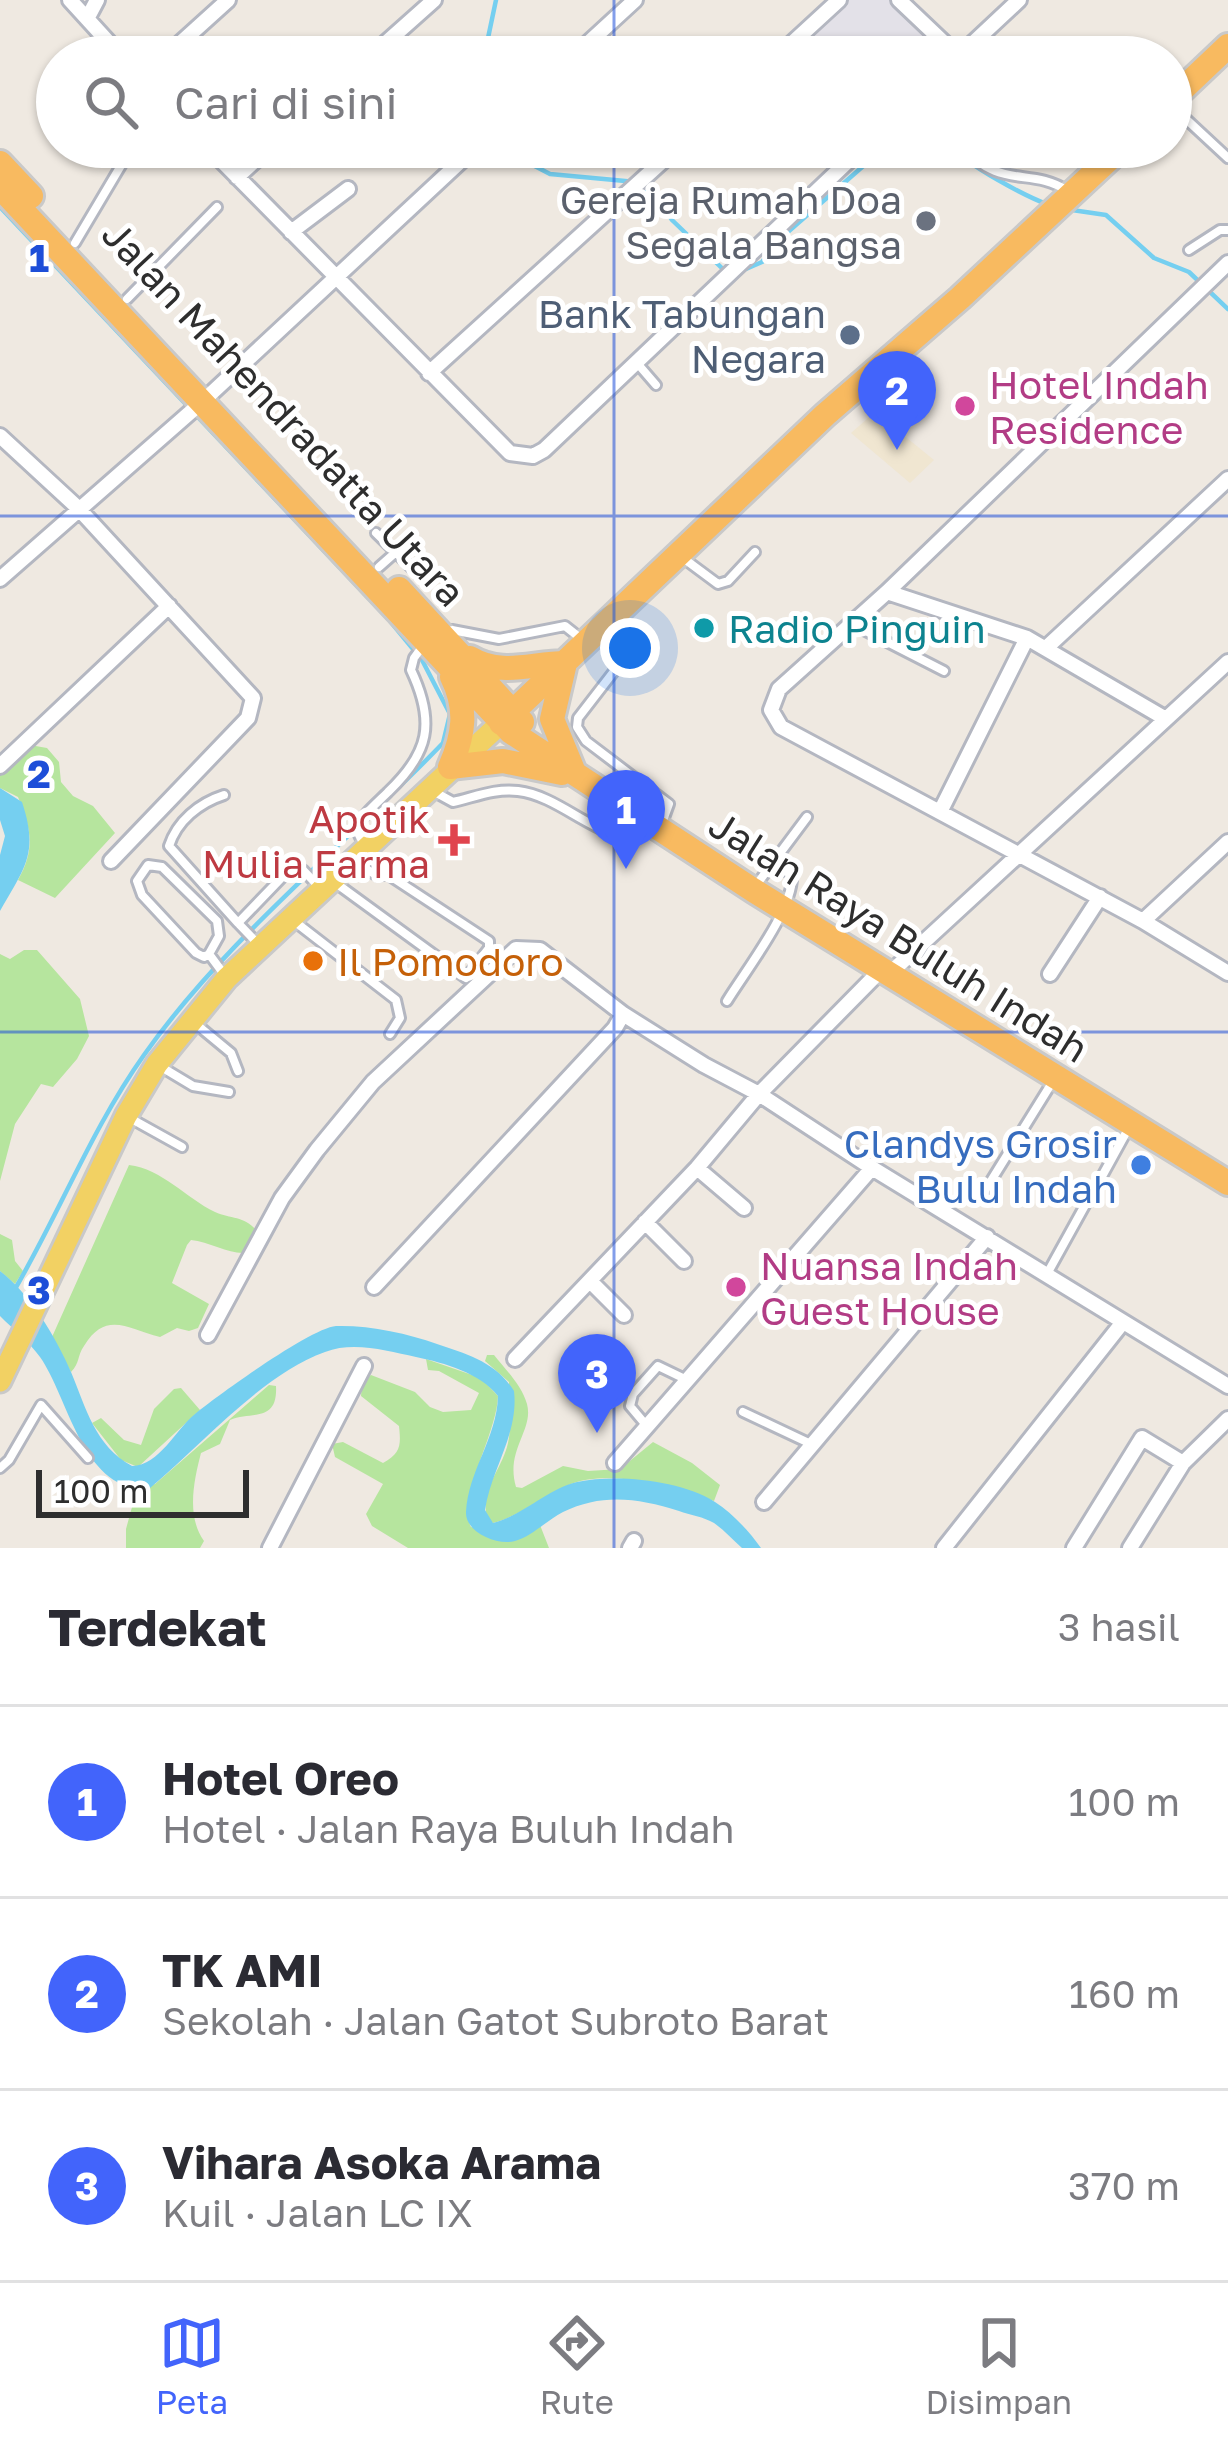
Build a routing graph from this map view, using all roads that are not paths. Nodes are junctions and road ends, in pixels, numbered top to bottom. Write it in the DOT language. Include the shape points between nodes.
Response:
graph roads {
  1 [pos="70,0"];
  2 [pos="97,0"];
  3 [pos="228,0"];
  4 [pos="434,0"];
  5 [pos="635,0"];
  6 [pos="839,0"];
  7 [pos="898,0"];
  8 [pos="1019,0"];
  9 [pos="87,19"];
  10 [pos="103,36"];
  11 [pos="188,36"];
  12 [pos="394,36"];
  13 [pos="596,36"];
  14 [pos="800,36"];
  15 [pos="936,36"];
  16 [pos="980,36"];
  17 [pos="1228,46"];
  18 [pos="1192,81"];
  19 [pos="1192,123"];
  20 [pos="1228,158"];
  21 [pos="0,163"];
  22 [pos="120,168"];
  23 [pos="228,168"];
  24 [pos="247,168"];
  25 [pos="453,168"];
  26 [pos="655,168"];
  27 [pos="841,168"];
  28 [pos="987,168"];
  29 [pos="1100,168"];
  30 [pos="237,177"];
  31 [pos="0,188"];
  32 [pos="348,189"];
  33 [pos="1072,194"];
  34 [pos="217,207"];
  35 [pos="1228,230"];
  36 [pos="291,232"];
  37 [pos="75,243"];
  38 [pos="1189,250"];
  39 [pos="1228,263"];
  40 [pos="335,278"];
  41 [pos="127,299"];
  42 [pos="637,363"];
  43 [pos="429,373"];
  44 [pos="656,385"];
  45 [pos="208,396"];
  46 [pos="0,436"];
  47 [pos="1228,479"];
  48 [pos="78,508"];
  49 [pos="376,533"];
  50 [pos="755,552"];
  51 [pos="678,553"];
  52 [pos="388,560"];
  53 [pos="422,578"];
  54 [pos="0,579"];
  55 [pos="887,592"];
  56 [pos="169,607"];
  57 [pos="609,620"];
  58 [pos="851,625"];
  59 [pos="1027,638"];
  60 [pos="585,642"];
  61 [pos="443,648"];
  62 [pos="1046,648"];
  63 [pos="1228,662"];
  64 [pos="565,663"];
  65 [pos="944,671"];
  66 [pos="508,717"];
  67 [pos="1166,719"];
  68 [pos="0,766"];
  69 [pos="450,767"];
  70 [pos="576,776"];
  71 [pos="427,788"];
  72 [pos="224,796"];
  73 [pos="940,812"];
  74 [pos="633,814"];
  75 [pos="806,817"];
  76 [pos="658,830"];
  77 [pos="1228,842"];
  78 [pos="1018,853"];
  79 [pos="360,855"];
  80 [pos="111,861"];
  81 [pos="772,863"];
  82 [pos="327,885"];
  83 [pos="753,890"];
  84 [pos="1100,897"];
  85 [pos="783,909"];
  86 [pos="291,919"];
  87 [pos="1143,920"];
  88 [pos="238,923"];
  89 [pos="261,947"];
  90 [pos="209,954"];
  91 [pos="885,972"];
  92 [pos="1228,973"];
  93 [pos="1050,974"];
  94 [pos="227,978"];
  95 [pos="727,1001"];
  96 [pos="623,1014"];
  97 [pos="190,1019"];
  98 [pos="390,1034"];
  99 [pos="157,1064"];
  100 [pos="238,1071"];
  101 [pos="1057,1075"];
  102 [pos="229,1092"];
  103 [pos="759,1094"];
  104 [pos="126,1116"];
  105 [pos="1131,1122"];
  106 [pos="182,1147"];
  107 [pos="697,1168"];
  108 [pos="872,1168"];
  109 [pos="1100,1180"];
  110 [pos="1228,1184"];
  111 [pos="981,1197"];
  112 [pos="1089,1198"];
  113 [pos="744,1208"];
  114 [pos="646,1222"];
  115 [pos="987,1237"];
  116 [pos="684,1261"];
  117 [pos="1047,1274"];
  118 [pos="590,1281"];
  119 [pos="374,1287"];
  120 [pos="623,1315"];
  121 [pos="1123,1322"];
  122 [pos="208,1335"];
  123 [pos="8,1353"];
  124 [pos="514,1359"];
  125 [pos="364,1366"];
  126 [pos="685,1379"];
  127 [pos="0,1381"];
  128 [pos="1228,1387"];
  129 [pos="743,1412"];
  130 [pos="1228,1419"];
  131 [pos="646,1425"];
  132 [pos="811,1444"];
  133 [pos="88,1458"];
  134 [pos="1183,1462"];
  135 [pos="615,1463"];
  136 [pos="0,1468"];
  137 [pos="764,1502"];
  138 [pos="270,1548"];
  139 [pos="944,1548"];
  140 [pos="1074,1548"];
  141 [pos="1130,1548"];
  1 -- 9 [label="street"];
  2 -- 9 [label="street"];
  3 -- 11 [label="street"];
  4 -- 12 [label="street"];
  5 -- 13 [label="street"];
  6 -- 14 [label="street"];
  7 -- 15 [label="street"];
  8 -- 16 [label="street"];
  9 -- 10 [label="street"];
  17 -- 18 [label="highway"];
  19 -- 20 [label="lane"];
  21 -- 37 [label="highway, Jalan Mahendradatta Utara"];
  22 -- 37 [label="lane"];
  23 -- 30 [label="street"];
  24 -- 30 [label="street"];
  25 -- 40 [label="street"];
  26 -- 43 [label="street"];
  27 -- 42 [label="street"];
  28 -- 33 [label="lane"];
  29 -- 33 [label="highway"];
  30 -- 36 [label="street"];
  31 -- 45 [label="highway, Jalan Mahendradatta Utara"];
  32 -- 36 [label="street"];
  33 -- 51 [label="highway"];
  34 -- 41 [label="lane"];
  35 -- 38 [label="lane"];
  36 -- 40 [label="street"];
  37 -- 41 [label="highway, Jalan Mahendradatta Utara"];
  39 -- 55 [label="street"];
  40 -- 43 [label="street"];
  40 -- 45 [label="street"];
  41 -- 45 [label="highway, Jalan Mahendradatta Utara"];
  42 -- 43 [label="street" via="533,455 510,453"];
  42 -- 44 [label="lane"];
  45 -- 48 [label="street"];
  45 -- 52 [label="highway, Jalan Mahendradatta Utara"];
  45 -- 61 [label="highway, Jalan Mahendradatta Utara"];
  46 -- 48 [label="street"];
  47 -- 62 [label="street"];
  48 -- 54 [label="street"];
  48 -- 56 [label="street"];
  49 -- 52 [label="lane"];
  50 -- 51 [label="lane" via="718,584"];
  51 -- 57 [label="highway"];
  52 -- 53 [label="lane"];
  52 -- 61 [label="highway, Jalan Mahendradatta Utara"];
  55 -- 58 [label="street"];
  55 -- 59 [label="street"];
  56 -- 68 [label="street"];
  56 -- 80 [label="street" via="248,689 253,709"];
  57 -- 60 [label="highway"];
  57 -- 76 [label="lane" via="632,648 577,727 670,805"];
  58 -- 65 [label="lane"];
  58 -- 73 [label="street" via="779,689 775,719"];
  59 -- 62 [label="street"];
  59 -- 73 [label="street"];
  60 -- 61 [label="lane" via="565,626 499,639 452,630"];
  60 -- 64 [label="highway"];
  61 -- 64 [label="highway" via="500,668"];
  61 -- 66 [label="highway, Jalan Mahendradatta Utara"];
  61 -- 69 [label="highway" via="462,699 462,737"];
  61 -- 79 [label="lane" via="414,658 427,735 410,770 361,819"];
  62 -- 67 [label="street"];
  63 -- 67 [label="street"];
  64 -- 66 [label="highway"];
  64 -- 70 [label="highway" via="552,719"];
  66 -- 69 [label="main road"];
  66 -- 70 [label="highway, Jalan Raya Buluh Indah"];
  67 -- 78 [label="street"];
  69 -- 70 [label="highway" via="503,761"];
  69 -- 71 [label="main road"];
  70 -- 74 [label="highway, Jalan Raya Buluh Indah"];
  71 -- 74 [label="lane" via="453,802 490,792 533,794 613,834"];
  71 -- 79 [label="main road"];
  72 -- 88 [label="lane" via="185,819 169,846"];
  73 -- 78 [label="street"];
  74 -- 76 [label="highway, Jalan Raya Buluh Indah"];
  75 -- 81 [label="lane"];
  76 -- 83 [label="highway, Jalan Raya Buluh Indah"];
  77 -- 87 [label="street"];
  78 -- 84 [label="street"];
  78 -- 91 [label="street"];
  79 -- 82 [label="main road"];
  79 -- 82 [label="lane" via="372,874 387,874 488,941 466,978"];
  81 -- 83 [label="lane"];
  81 -- 85 [label="lane" via="794,879"];
  82 -- 86 [label="main road"];
  82 -- 88 [label="lane" via="295,867"];
  83 -- 85 [label="highway, Jalan Raya Buluh Indah"];
  84 -- 87 [label="street"];
  84 -- 93 [label="street"];
  85 -- 91 [label="highway, Jalan Raya Buluh Indah"];
  85 -- 95 [label="lane"];
  86 -- 89 [label="main road"];
  86 -- 98 [label="lane" via="396,1000 400,1018"];
  87 -- 92 [label="street"];
  88 -- 89 [label="lane"];
  89 -- 94 [label="main road"];
  90 -- 90 [label="lane" via="196,953 142,895 137,881 148,865 162,867 217,922"];
  90 -- 94 [label="lane"];
  91 -- 101 [label="highway, Jalan Raya Buluh Indah"];
  91 -- 103 [label="street"];
  94 -- 97 [label="main road"];
  96 -- 103 [label="street"];
  96 -- 119 [label="street"];
  96 -- 122 [label="street" via="540,950 515,949 373,1082 316,1150"];
  97 -- 99 [label="main road"];
  97 -- 100 [label="lane" via="231,1053"];
  99 -- 102 [label="lane" via="193,1087"];
  99 -- 104 [label="main road"];
  101 -- 105 [label="highway, Jalan Raya Buluh Indah"];
  101 -- 111 [label="lane"];
  103 -- 107 [label="street"];
  103 -- 108 [label="street"];
  104 -- 106 [label="lane"];
  104 -- 123 [label="main road"];
  105 -- 109 [label="lane"];
  105 -- 110 [label="highway, Jalan Raya Buluh Indah"];
  107 -- 113 [label="street"];
  107 -- 114 [label="street"];
  108 -- 115 [label="street"];
  108 -- 126 [label="street"];
  112 -- 117 [label="lane"];
  114 -- 116 [label="street"];
  114 -- 118 [label="street"];
  115 -- 117 [label="street"];
  115 -- 132 [label="street"];
  117 -- 121 [label="street"];
  118 -- 120 [label="street"];
  118 -- 124 [label="street"];
  121 -- 128 [label="street"];
  121 -- 139 [label="street"];
  123 -- 127 [label="main road"];
  125 -- 138 [label="street"];
  126 -- 131 [label="street"];
  126 -- 131 [label="lane" via="658,1366 633,1394 630,1406"];
  129 -- 132 [label="lane"];
  130 -- 134 [label="street"];
  131 -- 135 [label="street"];
  132 -- 137 [label="street"];
  133 -- 136 [label="lane" via="40,1405"];
  134 -- 140 [label="street" via="1142,1438"];
  134 -- 141 [label="street"];
}
